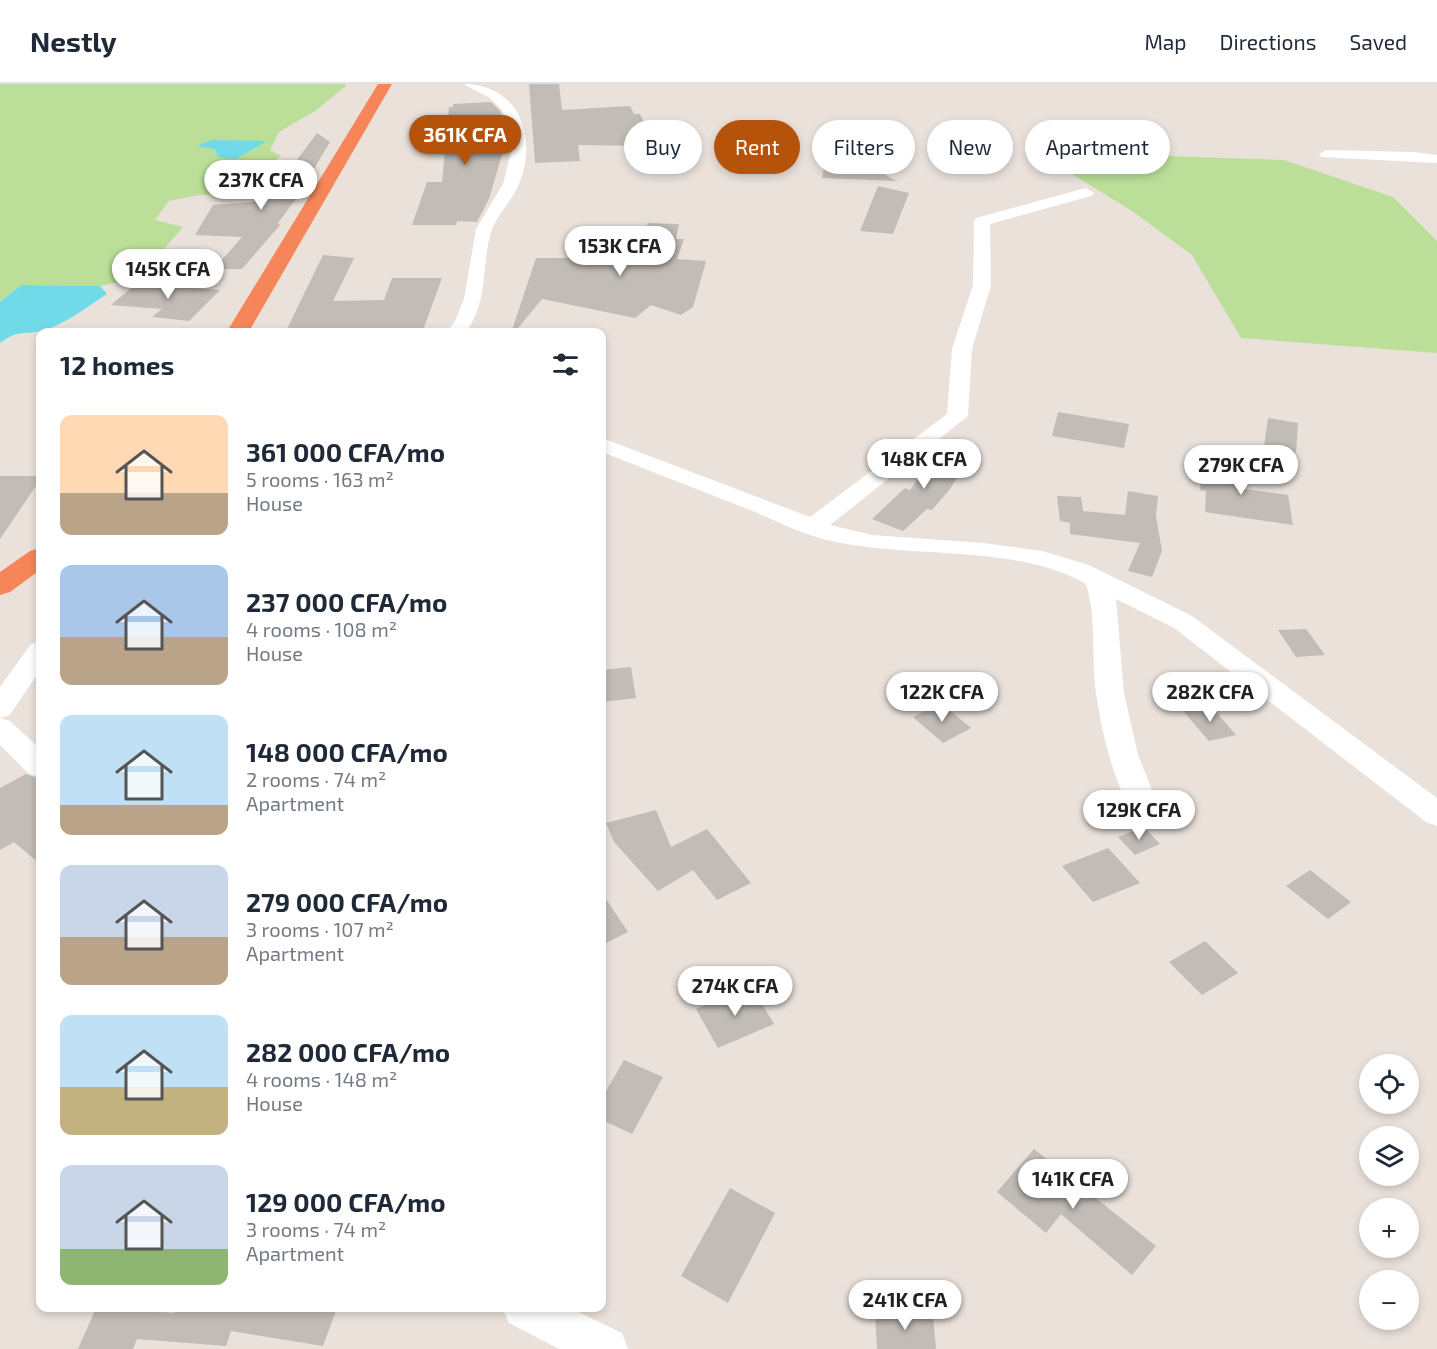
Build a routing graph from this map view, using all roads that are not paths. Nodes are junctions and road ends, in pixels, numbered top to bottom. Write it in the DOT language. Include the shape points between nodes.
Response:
graph roads {
  1 [pos="385,84"];
  2 [pos="470,84"];
  3 [pos="1326,154"];
  4 [pos="1437,159"];
  5 [pos="1086,193"];
  6 [pos="240,328"];
  7 [pos="459,328"];
  8 [pos="606,447"];
  9 [pos="812,527"];
  10 [pos="36,560"];
  11 [pos="1097,580"];
  12 [pos="0,585"];
  13 [pos="36,656"];
  14 [pos="0,708"];
  15 [pos="0,728"];
  16 [pos="36,762"];
  17 [pos="1146,812"];
  18 [pos="1437,814"];
  19 [pos="532,1312"];
  20 [pos="606,1349"];
  1 -- 6 [label="highway"];
  2 -- 7 [label="street" via="503,101 519,132 511,183 482,234 471,302"];
  3 -- 4 [label="street"];
  5 -- 9 [label="street" via="982,221 982,285 962,350 957,416"];
  8 -- 9 [label="street"];
  9 -- 11 [label="street" via="872,542 1042,558"];
  10 -- 12 [label="highway"];
  11 -- 17 [label="street" via="1104,602 1110,693 1121,744"];
  11 -- 18 [label="street" via="1183,622"];
  13 -- 14 [label="street"];
  15 -- 16 [label="street"];
  19 -- 20 [label="street"];
}
